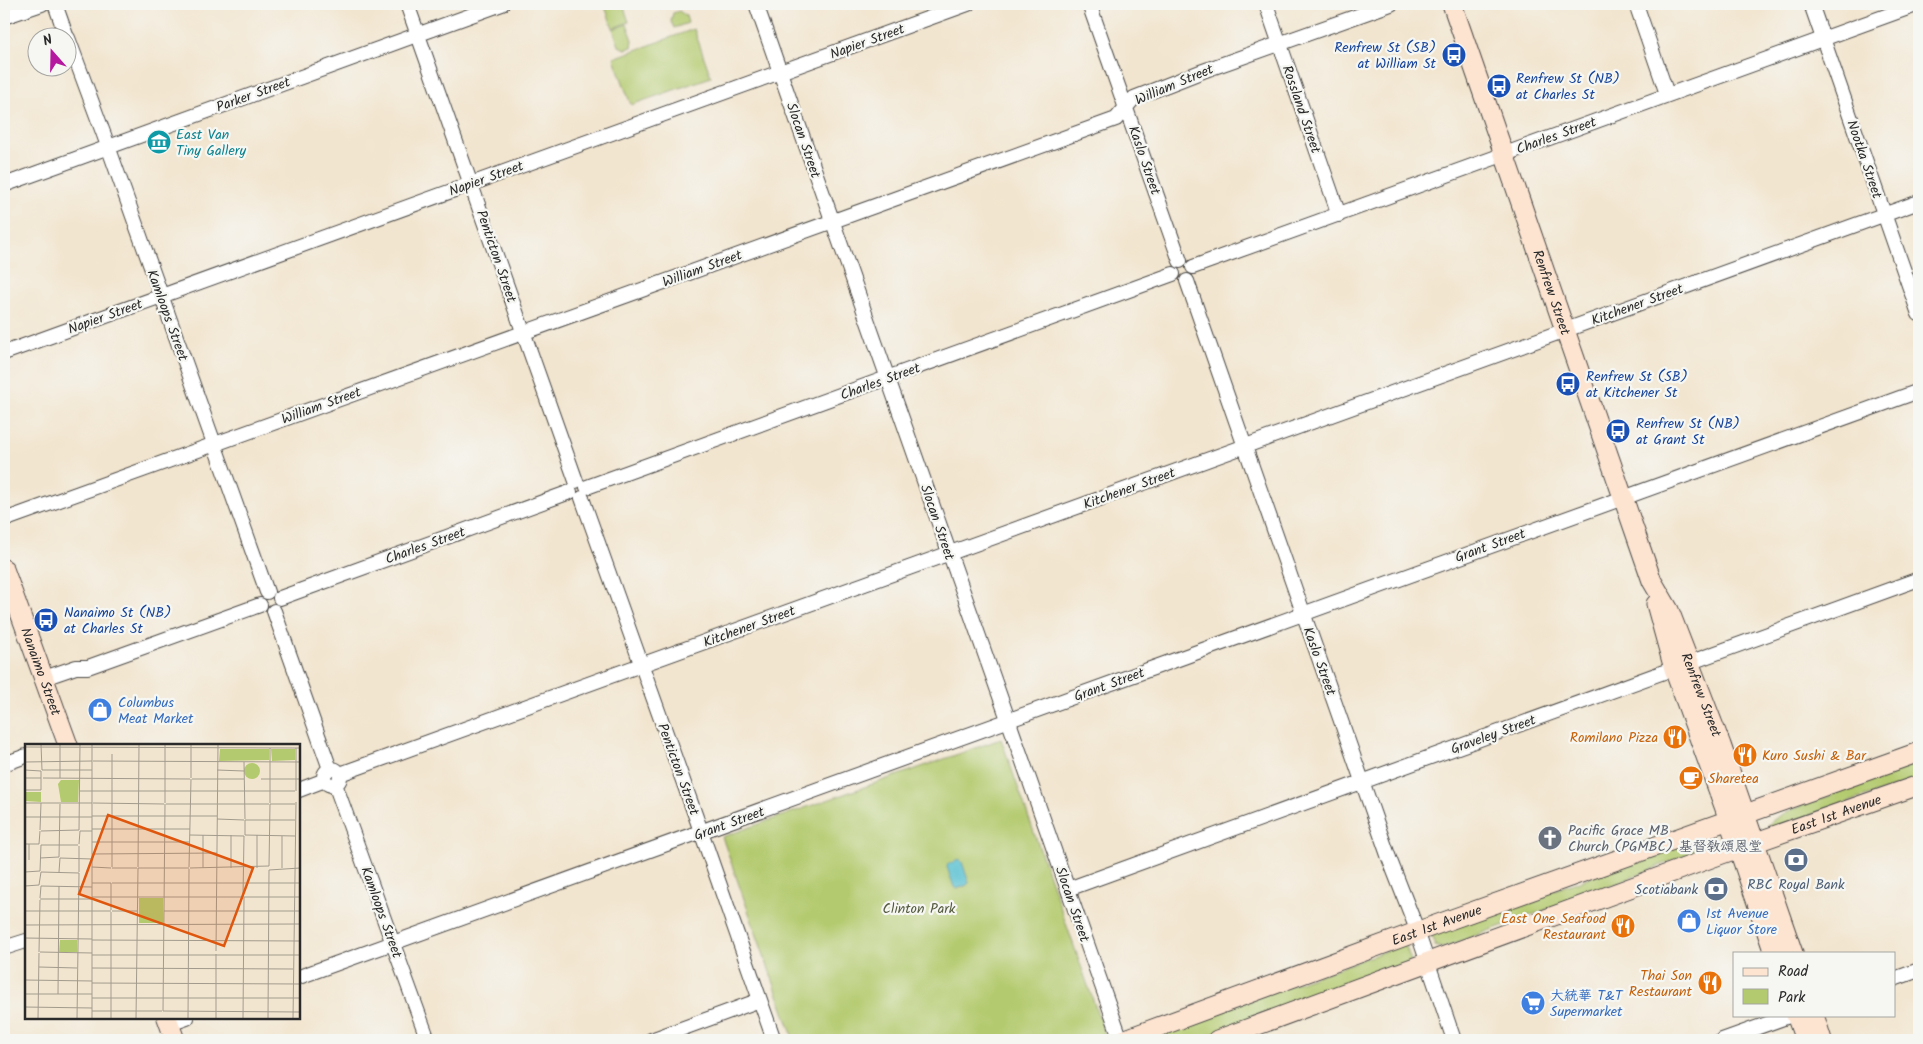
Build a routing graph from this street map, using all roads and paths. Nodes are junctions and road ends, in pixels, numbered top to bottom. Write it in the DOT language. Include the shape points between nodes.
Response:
graph roads {
  1 [pos="42,4"];
  2 [pos="55,4"];
  3 [pos="407,4"];
  4 [pos="502,4"];
  5 [pos="756,4"];
  6 [pos="968,4"];
  7 [pos="1089,4"];
  8 [pos="1266,4"];
  9 [pos="1392,4"];
  10 [pos="1452,4"];
  11 [pos="1636,4"];
  12 [pos="1811,4"];
  13 [pos="1919,4"];
  14 [pos="4,18"];
  15 [pos="63,28"];
  16 [pos="418,34"];
  17 [pos="1823,39"];
  18 [pos="1279,43"];
  19 [pos="78,67"];
  20 [pos="780,72"];
  21 [pos="1667,94"];
  22 [pos="1126,107"];
  23 [pos="108,147"];
  24 [pos="1504,154"];
  25 [pos="471,183"];
  26 [pos="4,185"];
  27 [pos="1919,202"];
  28 [pos="1339,214"];
  29 [pos="1884,214"];
  30 [pos="832,220"];
  31 [pos="1180,260"];
  32 [pos="1193,267"];
  33 [pos="1173,274"];
  34 [pos="1187,281"];
  35 [pos="161,295"];
  36 [pos="1919,314"];
  37 [pos="1564,331"];
  38 [pos="524,332"];
  39 [pos="4,353"];
  40 [pos="887,378"];
  41 [pos="1919,390"];
  42 [pos="214,443"];
  43 [pos="1244,446"];
  44 [pos="579,489"];
  45 [pos="1623,498"];
  46 [pos="4,520"];
  47 [pos="949,553"];
  48 [pos="5,578"];
  49 [pos="1919,579"];
  50 [pos="274,600"];
  51 [pos="1303,614"];
  52 [pos="641,666"];
  53 [pos="1682,666"];
  54 [pos="44,678"];
  55 [pos="1008,721"];
  56 [pos="64,744"];
  57 [pos="1919,752"];
  58 [pos="25,756"];
  59 [pos="4,764"];
  60 [pos="332,777"];
  61 [pos="1363,782"];
  62 [pos="1919,785"];
  63 [pos="300,790"];
  64 [pos="1737,818"];
  65 [pos="702,832"];
  66 [pos="1746,846"];
  67 [pos="1068,889"];
  68 [pos="1418,932"];
  69 [pos="25,941"];
  70 [pos="394,944"];
  71 [pos="4,948"];
  72 [pos="1774,952"];
  73 [pos="1792,952"];
  74 [pos="1428,963"];
  75 [pos="1919,970"];
  76 [pos="300,977"];
  77 [pos="1896,978"];
  78 [pos="760,1000"];
  79 [pos="1791,1016"];
  80 [pos="1794,1016"];
  81 [pos="1814,1016"];
  82 [pos="428,1040"];
  83 [pos="651,1040"];
  84 [pos="774,1040"];
  85 [pos="1122,1040"];
  86 [pos="1216,1040"];
  87 [pos="1454,1040"];
  88 [pos="1722,1040"];
  89 [pos="1805,1040"];
  90 [pos="1822,1040"];
  1 -- 14 [label="street"];
  2 -- 15 [label="street, Kamloops Street"];
  3 -- 16 [label="street, Penticton Street"];
  4 -- 16 [label="street, Parker Street"];
  5 -- 20 [label="street, Slocan Street"];
  6 -- 20 [label="street, Napier Street"];
  7 -- 22 [label="street, Kaslo Street"];
  8 -- 18 [label="street, Rossland Street"];
  9 -- 18 [label="street, William Street"];
  10 -- 24 [label="main road, Renfrew Street"];
  11 -- 21 [label="street"];
  12 -- 17 [label="street, Nootka Street"];
  13 -- 17 [label="street, Charles Street"];
  16 -- 23 [label="street, Parker Street"];
  16 -- 25 [label="street, Penticton Street"];
  17 -- 21 [label="street, Charles Street"];
  17 -- 29 [label="street, Nootka Street"];
  18 -- 22 [label="street, William Street" via="1134,98"];
  18 -- 28 [label="street, Rossland Street"];
  19 -- 23 [label="street, Kamloops Street"];
  20 -- 25 [label="street, Napier Street"];
  20 -- 30 [label="street, Slocan Street"];
  21 -- 24 [label="street, Charles Street"];
  22 -- 30 [label="street, William Street" via="1116,119"];
  22 -- 31 [label="street, Kaslo Street"];
  23 -- 26 [label="street, Parker Street"];
  23 -- 35 [label="street, Kamloops Street"];
  24 -- 28 [label="street, Charles Street"];
  24 -- 37 [label="main road, Renfrew Street"];
  25 -- 35 [label="street, Napier Street"];
  25 -- 38 [label="street, Penticton Street"];
  27 -- 29 [label="street, Kitchener Street"];
  28 -- 32 [label="street, Charles Street"];
  29 -- 36 [label="street, Nootka Street"];
  29 -- 37 [label="street, Kitchener Street"];
  30 -- 38 [label="street, William Street"];
  30 -- 40 [label="street, Slocan Street"];
  31 -- 32 [label="street" via="1189,262"];
  31 -- 33 [label="street" via="1173,268"];
  32 -- 34 [label="street" via="1192,277"];
  33 -- 34 [label="street" via="1177,280"];
  33 -- 40 [label="street, Charles Street"];
  34 -- 43 [label="street, Kaslo Street"];
  35 -- 39 [label="street, Napier Street"];
  35 -- 42 [label="street, Kamloops Street"];
  37 -- 43 [label="street, Kitchener Street"];
  37 -- 45 [label="main road, Renfrew Street"];
  38 -- 42 [label="street, William Street"];
  38 -- 44 [label="street, Penticton Street"];
  40 -- 44 [label="street, Charles Street"];
  40 -- 47 [label="street, Slocan Street"];
  41 -- 45 [label="street, Grant Street"];
  42 -- 46 [label="street, William Street"];
  42 -- 50 [label="street, Kamloops Street"];
  43 -- 47 [label="street, Kitchener Street"];
  43 -- 51 [label="street, Kaslo Street"];
  44 -- 50 [label="street, Charles Street"];
  44 -- 52 [label="street, Penticton Street"];
  45 -- 51 [label="street, Grant Street"];
  45 -- 53 [label="main road, Renfrew Street" via="1652,581 1668,610"];
  47 -- 52 [label="street, Kitchener Street"];
  47 -- 55 [label="street, Slocan Street"];
  48 -- 54 [label="main road, Nanaimo Street"];
  49 -- 53 [label="street, Graveley Street"];
  50 -- 54 [label="street" via="261,597 260,605 88,667 76,667"];
  50 -- 60 [label="street, Kamloops Street"];
  51 -- 55 [label="street, Grant Street"];
  51 -- 61 [label="street, Kaslo Street"];
  52 -- 60 [label="street, Kitchener Street"];
  52 -- 65 [label="street, Penticton Street"];
  53 -- 61 [label="street, Graveley Street"];
  53 -- 64 [label="main road, Renfrew Street"];
  54 -- 56 [label="main road, Nanaimo Street"];
  55 -- 65 [label="street, Grant Street"];
  55 -- 67 [label="street, Slocan Street"];
  57 -- 64 [label="main road, East 1st Avenue"];
  58 -- 59 [label="street"];
  60 -- 63 [label="street, Kitchener Street"];
  60 -- 70 [label="street, Kamloops Street"];
  61 -- 67 [label="street, Graveley Street"];
  61 -- 68 [label="street, Kaslo Street"];
  62 -- 66 [label="main road, East 1st Avenue"];
  64 -- 66 [label="main road, Renfrew Street"];
  64 -- 68 [label="main road, East 1st Avenue"];
  65 -- 70 [label="street, Grant Street"];
  65 -- 78 [label="street, Penticton Street"];
  66 -- 72 [label="main road, Renfrew Street"];
  66 -- 73 [label="main road, Renfrew Street"];
  66 -- 74 [label="main road, East 1st Avenue"];
  67 -- 85 [label="street, Slocan Street"];
  68 -- 74 [label="street, Kaslo Street"];
  68 -- 85 [label="main road, East 1st Avenue"];
  69 -- 71 [label="street"];
  70 -- 76 [label="street, Grant Street"];
  70 -- 82 [label="street, Kamloops Street"];
  74 -- 86 [label="main road, East 1st Avenue"];
  74 -- 87 [label="street, Kaslo Street"];
  75 -- 77 [label="street"];
  78 -- 83 [label="street"];
  78 -- 84 [label="street, Penticton Street"];
  79 -- 88 [label="street"];
  80 -- 89 [label="main road"];
  81 -- 90 [label="main road"];
}
